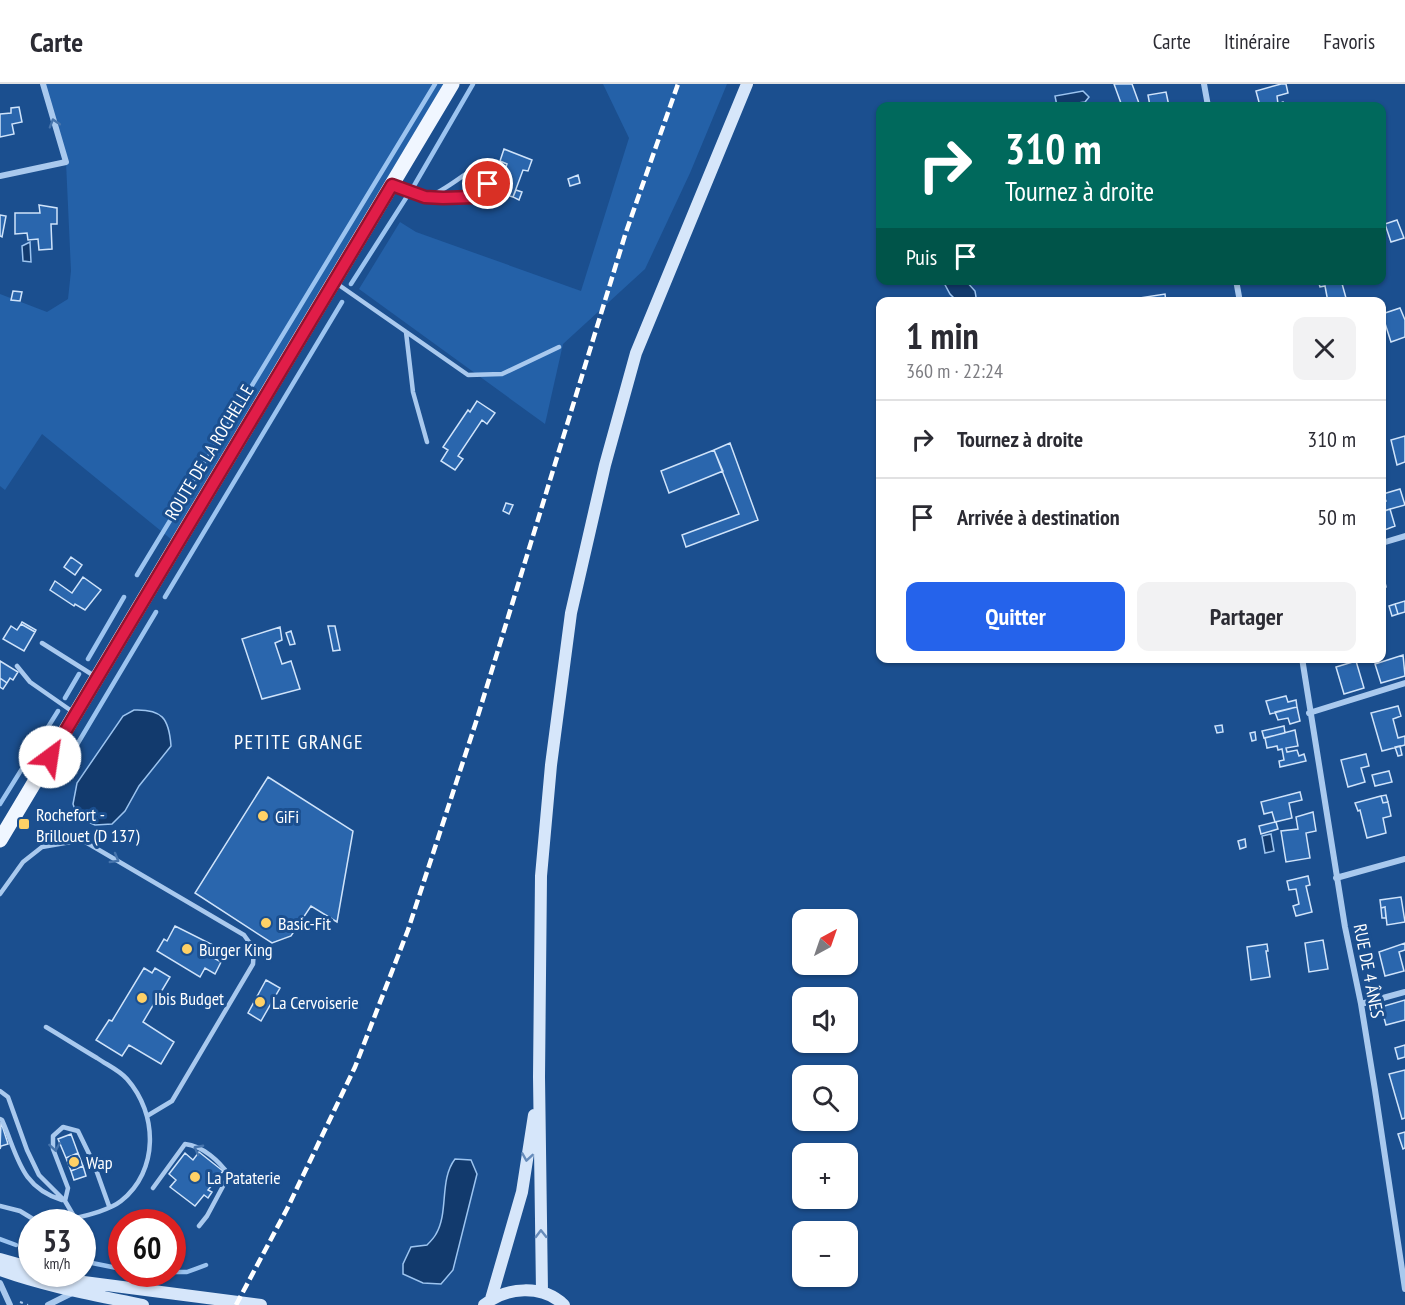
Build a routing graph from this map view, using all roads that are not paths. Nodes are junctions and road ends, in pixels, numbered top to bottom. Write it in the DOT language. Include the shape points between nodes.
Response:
graph roads {
  1 [pos="43,84"];
  2 [pos="452,84"];
  3 [pos="747,84"];
  4 [pos="1204,84"];
  5 [pos="1207,102"];
  6 [pos="0,176"];
  7 [pos="392,185"];
  8 [pos="425,197"];
  9 [pos="334,282"];
  10 [pos="406,332"];
  11 [pos="559,347"];
  12 [pos="427,442"];
  13 [pos="1405,536"];
  14 [pos="1386,542"];
  15 [pos="42,643"];
  16 [pos="1303,663"];
  17 [pos="17,666"];
  18 [pos="97,677"];
  19 [pos="1405,682"];
  20 [pos="1310,712"];
  21 [pos="76,714"];
  22 [pos="0,840"];
  23 [pos="1405,859"];
  24 [pos="1336,878"];
  25 [pos="0,894"];
  26 [pos="1405,992"];
  27 [pos="1361,1004"];
  28 [pos="46,1027"];
  29 [pos="539,1078"];
  30 [pos="0,1091"];
  31 [pos="147,1116"];
  32 [pos="0,1119"];
  33 [pos="153,1188"];
  34 [pos="65,1201"];
  35 [pos="0,1206"];
  36 [pos="109,1206"];
  37 [pos="70,1209"];
  38 [pos="18,1210"];
  39 [pos="96,1211"];
  40 [pos="199,1226"];
  41 [pos="4,1264"];
  42 [pos="0,1283"];
  43 [pos="96,1284"];
  44 [pos="1405,1289"];
  45 [pos="75,1291"];
  46 [pos="542,1292"];
  47 [pos="488,1302"];
  48 [pos="10,1305"];
  49 [pos="48,1305"];
  50 [pos="144,1305"];
  51 [pos="261,1305"];
  52 [pos="564,1305"];
  6 -- 1 [label="street, one-way" via="66,162"];
  2 -- 7 [label="main road, ROUTE DE LA ROCHELLE"];
  3 -- 29 [label="main road" via="636,353 571,613 541,876"];
  4 -- 5 [label="street"];
  7 -- 8 [label="lane"];
  7 -- 9 [label="main road, ROUTE DE LA ROCHELLE"];
  8 -- 8 [label="lane" via="474,197 488,184 470,171 435,195"];
  9 -- 10 [label="lane"];
  9 -- 18 [label="main road, ROUTE DE LA ROCHELLE"];
  10 -- 11 [label="lane" via="468,375 502,374"];
  10 -- 12 [label="lane" via="413,392"];
  13 -- 14 [label="street"];
  15 -- 18 [label="lane"];
  16 -- 20 [label="street, RUE DE 4 ÂNES"];
  17 -- 21 [label="lane" via="30,682"];
  18 -- 21 [label="main road, ROUTE DE LA ROCHELLE"];
  19 -- 20 [label="street"];
  20 -- 24 [label="street, RUE DE 4 ÂNES"];
  21 -- 22 [label="main road, ROUTE DE LA ROCHELLE"];
  23 -- 24 [label="street"];
  24 -- 27 [label="street, RUE DE 4 ÂNES"];
  25 -- 31 [label="lane, one-way" via="23,862 42,847 82,840 244,935 254,949 253,964 172,1101"];
  26 -- 27 [label="street"];
  27 -- 44 [label="street, RUE DE 4 ÂNES"];
  28 -- 31 [label="lane" via="127,1079"];
  46 -- 29 [label="main road, one-way"];
  29 -- 47 [label="main road, one-way" via="522,1191"];
  30 -- 34 [label="lane" via="8,1097 39,1175"];
  31 -- 36 [label="lane" via="151,1137 147,1166 120,1202"];
  32 -- 34 [label="lane" via="25,1177 47,1194"];
  40 -- 33 [label="lane, one-way" via="229,1175 222,1165 195,1145 185,1144"];
  36 -- 34 [label="lane, one-way" via="78,1131 63,1127 53,1136 53,1149 68,1188"];
  34 -- 37 [label="lane"];
  35 -- 38 [label="lane"];
  36 -- 39 [label="lane"];
  41 -- 45 [label="main road" via="27,1280"];
  42 -- 48 [label="street"];
  43 -- 51 [label="main road"];
  45 -- 49 [label="street"];
  45 -- 50 [label="main road"];
  46 -- 47 [label="main road" via="507,1292"];
  46 -- 52 [label="main road"];
}
